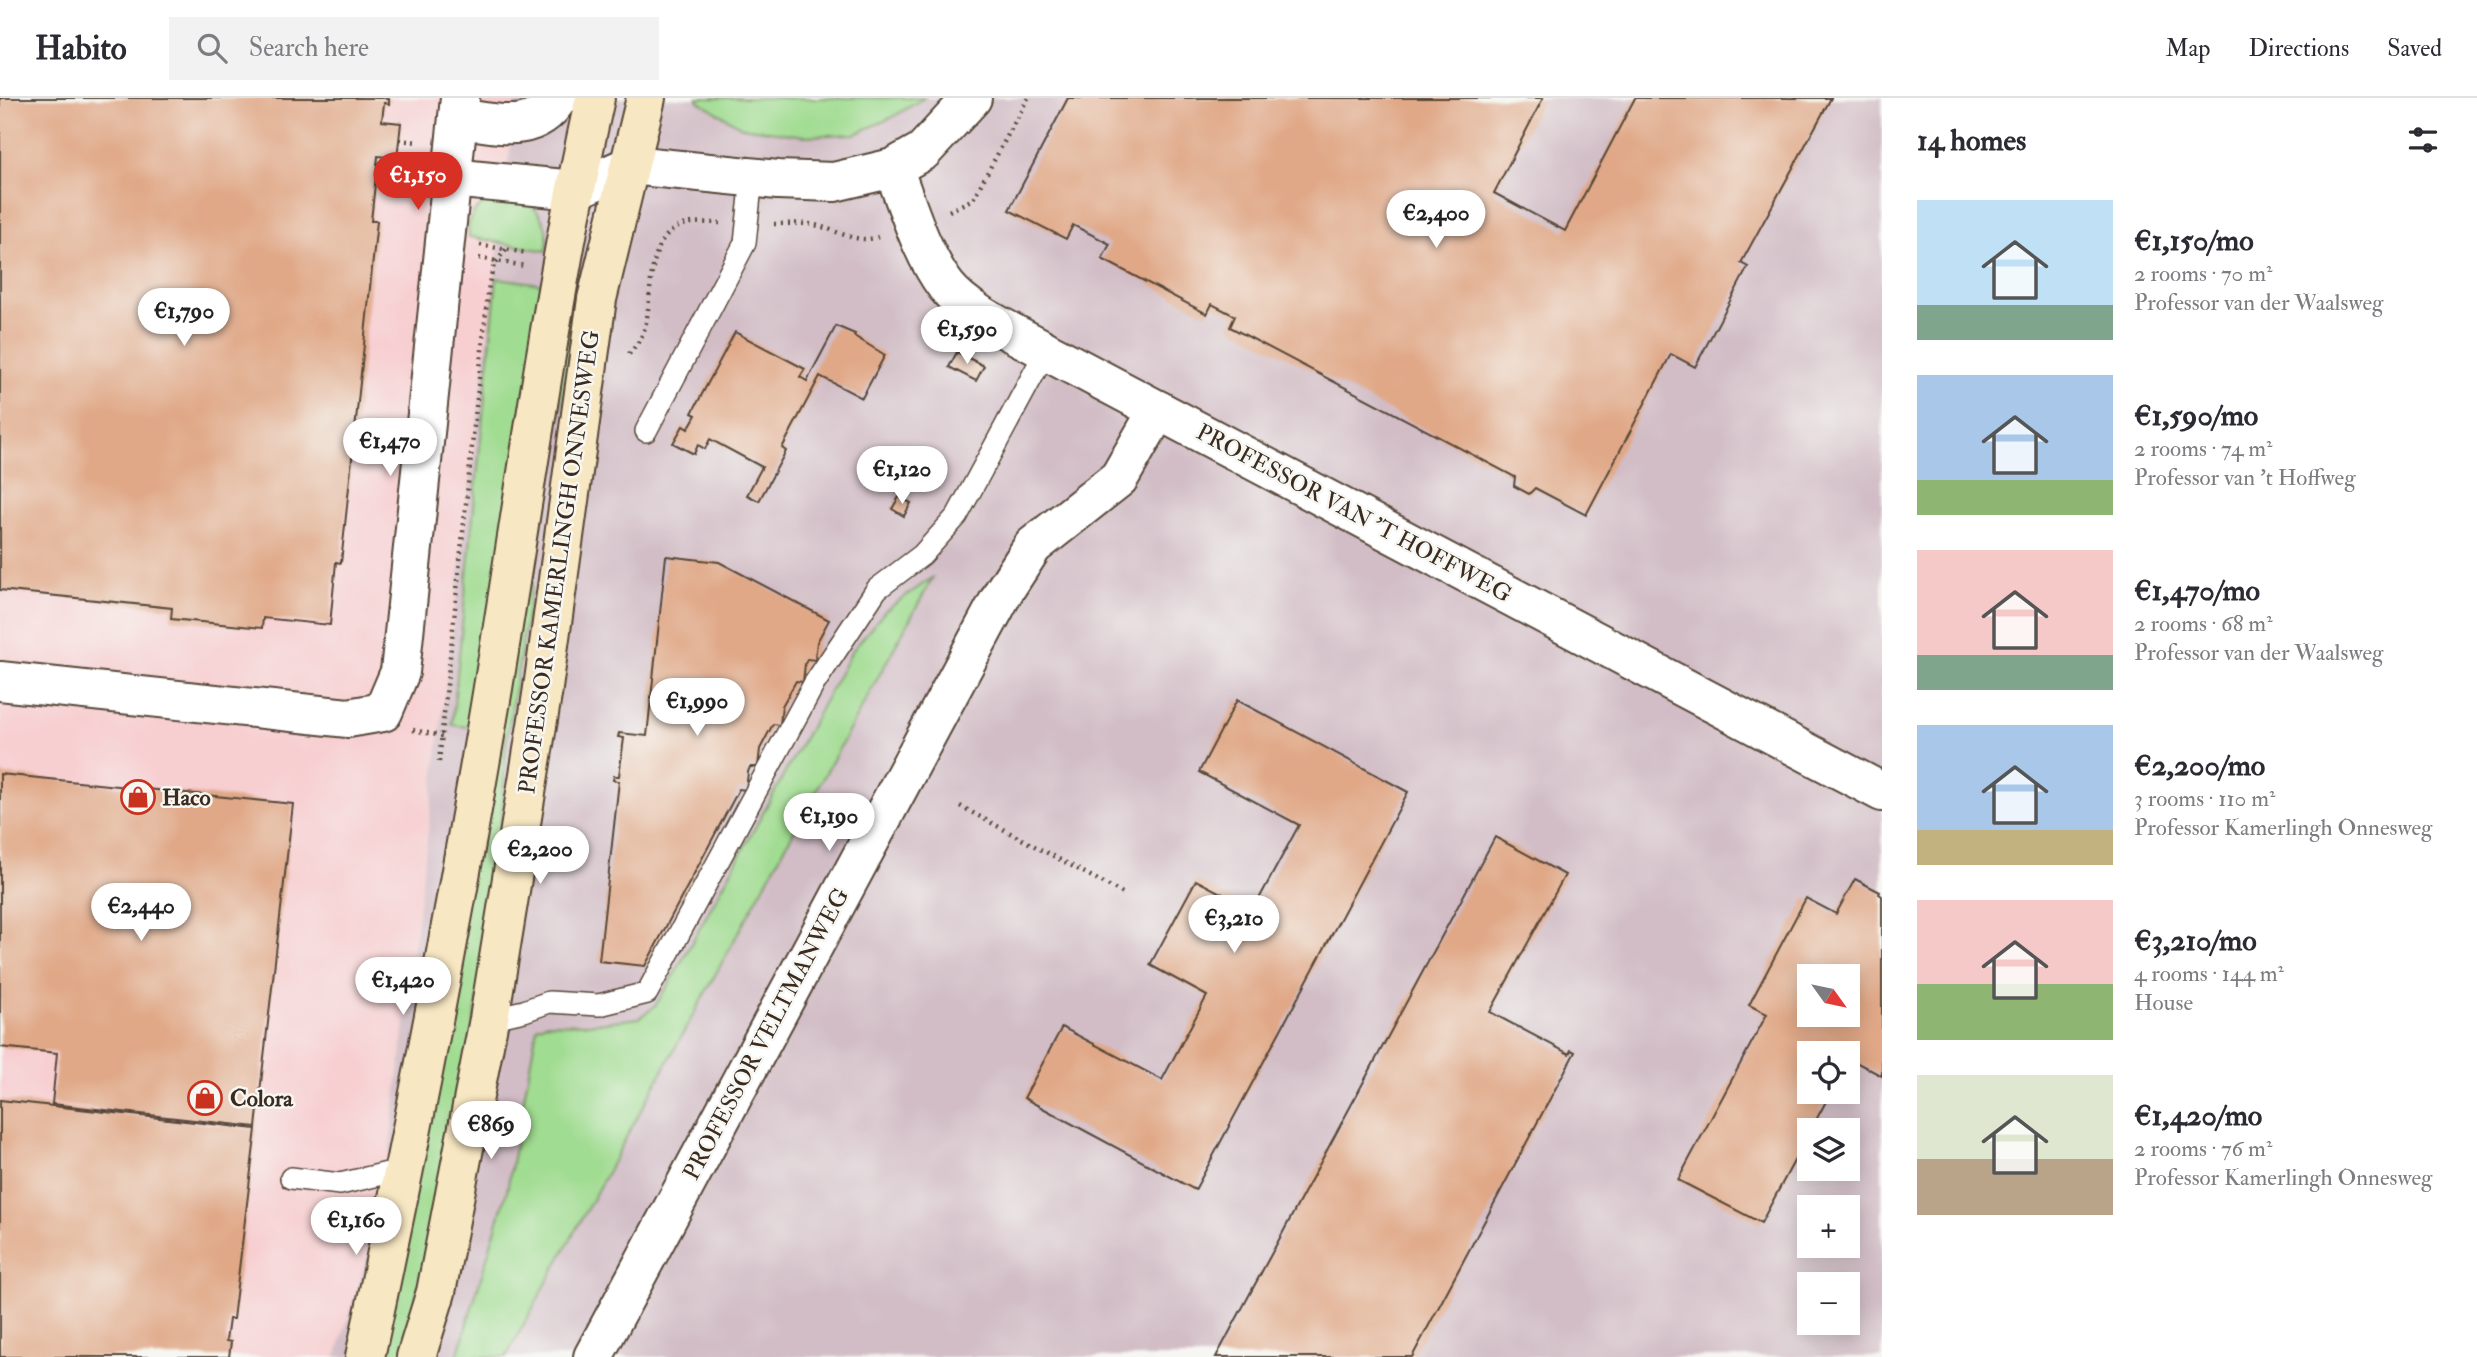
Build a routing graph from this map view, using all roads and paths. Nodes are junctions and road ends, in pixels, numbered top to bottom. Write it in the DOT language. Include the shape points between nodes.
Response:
graph roads {
  1 [pos="558,98"];
  2 [pos="646,98"];
  3 [pos="972,98"];
  4 [pos="459,108"];
  5 [pos="592,112"];
  6 [pos="631,165"];
  7 [pos="893,167"];
  8 [pos="752,177"];
  9 [pos="451,178"];
  10 [pos="575,190"];
  11 [pos="506,249"];
  12 [pos="1046,351"];
  13 [pos="1158,410"];
  14 [pos="646,431"];
  15 [pos="0,681"];
  16 [pos="438,774"];
  17 [pos="1882,792"];
  18 [pos="960,806"];
  19 [pos="1126,895"];
  20 [pos="489,1019"];
  21 [pos="405,1169"];
  22 [pos="291,1178"];
  23 [pos="365,1357"];
  24 [pos="416,1357"];
  25 [pos="593,1357"];
  1 -- 4 [label="street" via="550,111 534,121 504,124"];
  2 -- 6 [label="main road, PROFESSOR KAMERLINGH ONNESWEG"];
  3 -- 7 [label="street" via="923,151"];
  4 -- 9 [label="street"];
  5 -- 6 [label="street"];
  5 -- 10 [label="main road, PROFESSOR KAMERLINGH ONNESWEG"];
  6 -- 8 [label="street"];
  6 -- 10 [label="street"];
  6 -- 20 [label="main road, PROFESSOR KAMERLINGH ONNESWEG" via="597,299 542,695"];
  7 -- 8 [label="street" via="834,182"];
  7 -- 12 [label="street, PROFESSOR VAN 'T HOFFWEG" via="926,252 947,287 968,307"];
  8 -- 14 [label="lane" via="745,243"];
  9 -- 10 [label="street"];
  9 -- 15 [label="street" via="400,672 383,712 348,718"];
  10 -- 21 [label="main road, PROFESSOR KAMERLINGH ONNESWEG" via="489,708"];
  11 -- 16 [label="path" via="494,265 489,283"];
  12 -- 13 [label="street, PROFESSOR VAN 'T HOFFWEG"];
  12 -- 20 [label="lane" via="957,516 922,555 877,589 814,684 647,993 599,1005 549,1002"];
  13 -- 17 [label="street, PROFESSOR VAN 'T HOFFWEG"];
  13 -- 25 [label="street, PROFESSOR VELTMANWEG" via="1119,478 1033,546 1004,591"];
  18 -- 19 [label="path"];
  20 -- 24 [label="main road, PROFESSOR KAMERLINGH ONNESWEG" via="436,1292"];
  21 -- 22 [label="lane" via="340,1184"];
  21 -- 23 [label="main road, PROFESSOR KAMERLINGH ONNESWEG"];
}
